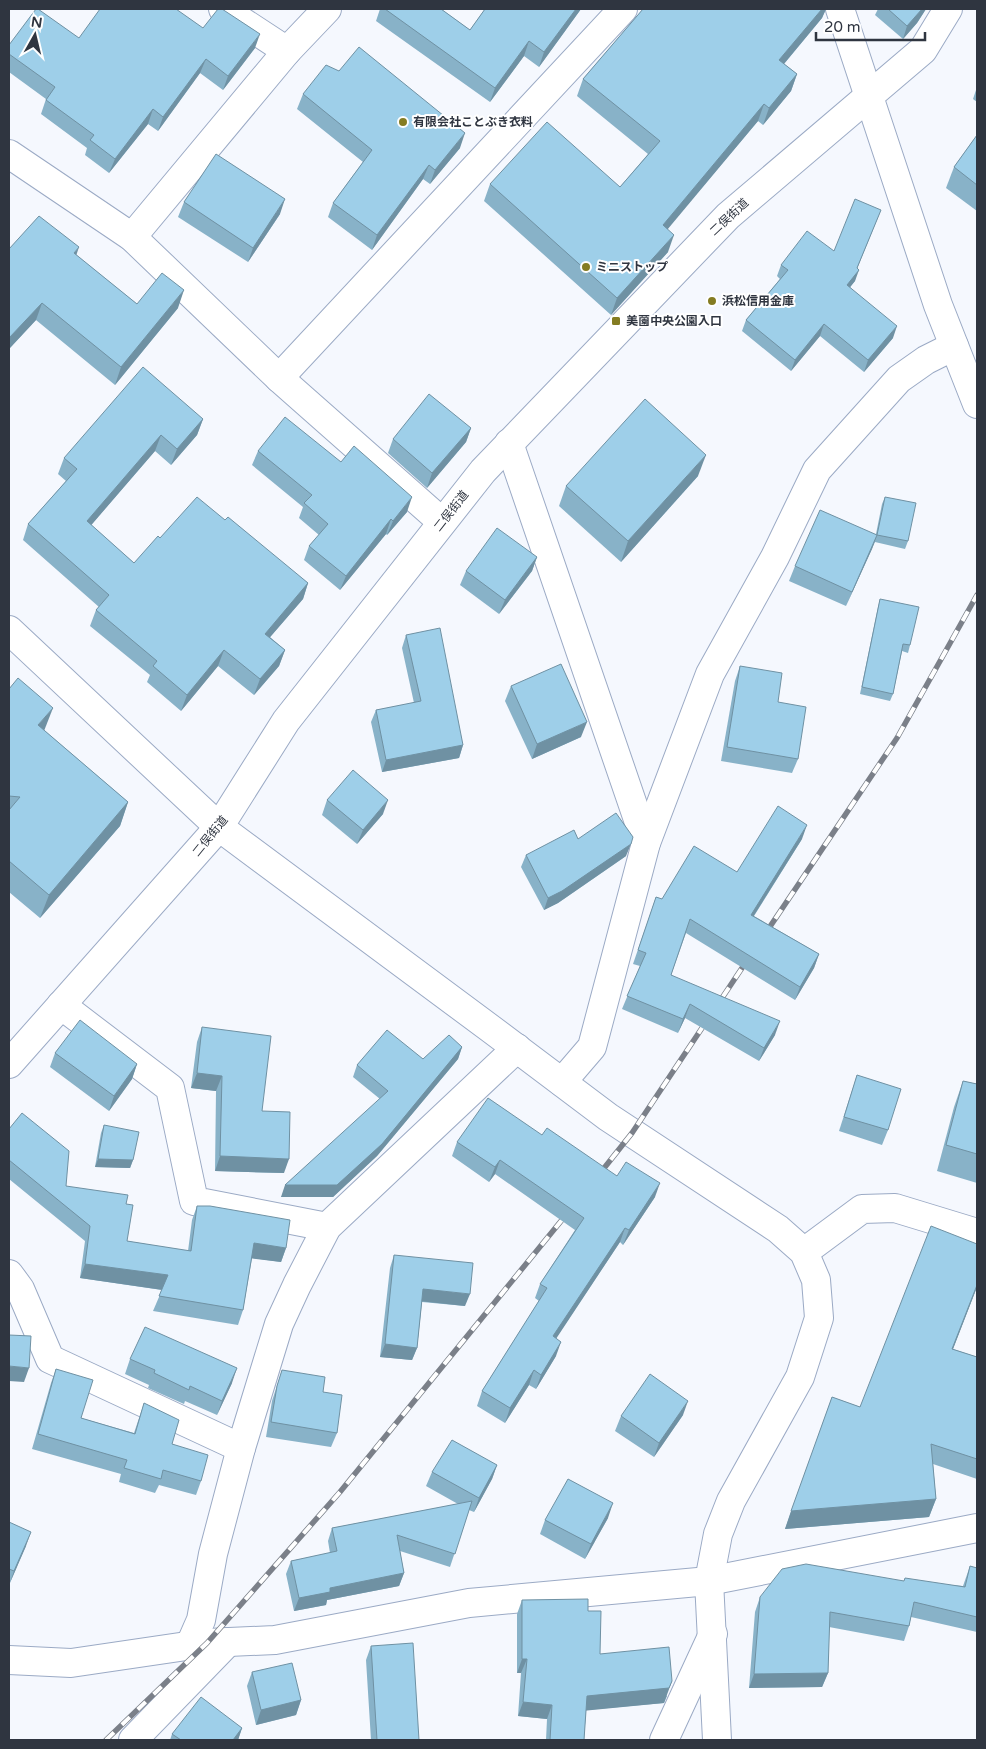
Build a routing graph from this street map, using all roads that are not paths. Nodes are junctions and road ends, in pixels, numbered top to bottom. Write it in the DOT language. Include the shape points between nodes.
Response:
graph roads {
  1 [pos="223,9"];
  2 [pos="327,9"];
  3 [pos="623,9"];
  4 [pos="840,9"];
  5 [pos="948,9"];
  6 [pos="287,51"];
  7 [pos="869,96"];
  8 [pos="9,154"];
  9 [pos="132,237"];
  10 [pos="954,346"];
  11 [pos="279,378"];
  12 [pos="977,404"];
  13 [pos="509,443"];
  14 [pos="442,522"];
  15 [pos="9,630"];
  16 [pos="219,827"];
  17 [pos="646,843"];
  18 [pos="61,1004"];
  19 [pos="517,1048"];
  20 [pos="9,1064"];
  21 [pos="562,1082"];
  22 [pos="327,1227"];
  23 [pos="977,1233"];
  24 [pos="804,1252"];
  25 [pos="9,1274"];
  26 [pos="241,1448"];
  27 [pos="977,1528"];
  28 [pos="709,1581"];
  29 [pos="712,1634"];
  30 [pos="228,1642"];
  31 [pos="190,1645"];
  32 [pos="9,1660"];
  33 [pos="132,1740"];
  34 [pos="664,1740"];
  35 [pos="717,1740"];
  1 -- 6 [label="street"];
  2 -- 6 [label="street"];
  3 -- 11 [label="street"];
  4 -- 7 [label="street"];
  5 -- 7 [label="street, 二俣街道" via="923,50"];
  6 -- 9 [label="street"];
  7 -- 10 [label="street"];
  7 -- 13 [label="street, 二俣街道" via="728,216"];
  8 -- 9 [label="street"];
  9 -- 11 [label="street"];
  10 -- 12 [label="street"];
  10 -- 17 [label="street" via="899,379 818,470 775,557 710,674"];
  11 -- 14 [label="street"];
  13 -- 14 [label="street, 二俣街道"];
  13 -- 17 [label="street"];
  14 -- 16 [label="street, 二俣街道" via="286,721"];
  15 -- 16 [label="street"];
  16 -- 18 [label="street, 二俣街道"];
  16 -- 19 [label="street"];
  17 -- 21 [label="street" via="592,1047"];
  18 -- 20 [label="street, 二俣街道"];
  18 -- 22 [label="street" via="170,1088 194,1201"];
  19 -- 21 [label="street"];
  19 -- 22 [label="street"];
  21 -- 24 [label="street" via="608,1117 778,1229"];
  22 -- 26 [label="street" via="280,1324"];
  23 -- 24 [label="street" via="895,1208 862,1209"];
  24 -- 28 [label="street" via="816,1280 819,1318 800,1377 731,1501 718,1534"];
  25 -- 26 [label="street" via="20,1289 50,1359"];
  26 -- 31 [label="street" via="213,1554 201,1620"];
  27 -- 28 [label="street"];
  28 -- 29 [label="street"];
  28 -- 30 [label="street" via="469,1603 275,1640"];
  29 -- 34 [label="street"];
  29 -- 35 [label="street"];
  30 -- 31 [label="street"];
  30 -- 33 [label="street"];
  31 -- 32 [label="street" via="71,1663"];
}
